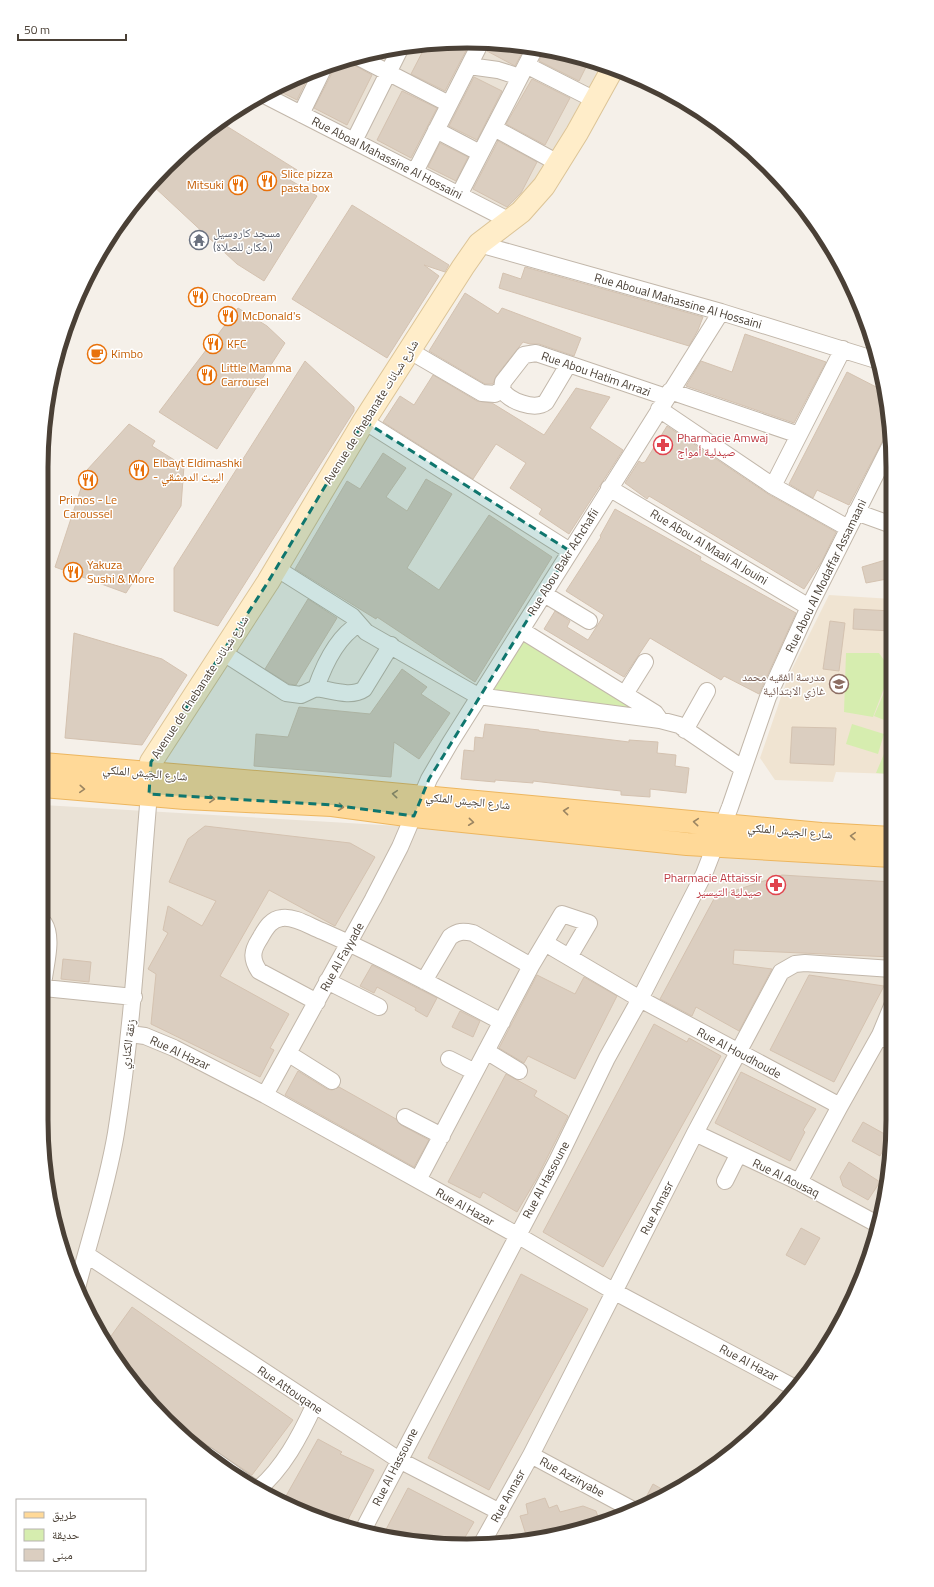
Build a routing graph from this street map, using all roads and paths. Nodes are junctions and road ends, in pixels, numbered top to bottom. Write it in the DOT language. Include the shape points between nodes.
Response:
graph roads {
  1 [pos="478,48"];
  2 [pos="398,54"];
  3 [pos="532,54"];
  4 [pos="365,61"];
  5 [pos="469,66"];
  6 [pos="523,71"];
  7 [pos="388,73"];
  8 [pos="610,73"];
  9 [pos="320,75"];
  10 [pos="269,98"];
  11 [pos="595,100"];
  12 [pos="449,104"];
  13 [pos="301,114"];
  14 [pos="494,128"];
  15 [pos="436,130"];
  16 [pos="354,141"];
  17 [pos="480,153"];
  18 [pos="558,163"];
  19 [pos="415,172"];
  20 [pos="459,195"];
  21 [pos="510,221"];
  22 [pos="479,244"];
  23 [pos="721,312"];
  24 [pos="410,350"];
  25 [pos="843,350"];
  26 [pos="872,359"];
  27 [pos="568,365"];
  28 [pos="502,388"];
  29 [pos="665,399"];
  30 [pos="364,421"];
  31 [pos="800,435"];
  32 [pos="886,455"];
  33 [pos="773,486"];
  34 [pos="610,488"];
  35 [pos="856,512"];
  36 [pos="886,523"];
  37 [pos="848,528"];
  38 [pos="570,551"];
  39 [pos="276,568"];
  40 [pos="544,594"];
  41 [pos="809,607"];
  42 [pos="589,621"];
  43 [pos="359,624"];
  44 [pos="521,630"];
  45 [pos="391,646"];
  46 [pos="222,652"];
  47 [pos="645,662"];
  48 [pos="316,688"];
  49 [pos="707,691"];
  50 [pos="625,694"];
  51 [pos="478,696"];
  52 [pos="660,720"];
  53 [pos="685,730"];
  54 [pos="48,765"];
  55 [pos="742,768"];
  56 [pos="149,784"];
  57 [pos="48,786"];
  58 [pos="418,806"];
  59 [pos="722,824"];
  60 [pos="886,838"];
  61 [pos="715,845"];
  62 [pos="886,856"];
  63 [pos="350,943"];
  64 [pos="545,943"];
  65 [pos="569,957"];
  66 [pos="531,966"];
  67 [pos="886,968"];
  68 [pos="328,981"];
  69 [pos="424,981"];
  70 [pos="48,988"];
  71 [pos="134,997"];
  72 [pos="640,999"];
  73 [pos="316,1002"];
  74 [pos="379,1007"];
  75 [pos="502,1022"];
  76 [pos="130,1034"];
  77 [pos="886,1039"];
  78 [pos="486,1052"];
  79 [pos="737,1052"];
  80 [pos="288,1054"];
  81 [pos="449,1060"];
  82 [pos="519,1071"];
  83 [pos="475,1072"];
  84 [pos="332,1081"];
  85 [pos="265,1095"];
  86 [pos="840,1106"];
  87 [pos="406,1117"];
  88 [pos="695,1133"];
  89 [pos="442,1136"];
  90 [pos="738,1155"];
  91 [pos="418,1180"];
  92 [pos="725,1182"];
  93 [pos="799,1182"];
  94 [pos="873,1222"];
  95 [pos="516,1235"];
  96 [pos="87,1255"];
  97 [pos="78,1276"];
  98 [pos="615,1292"];
  99 [pos="790,1386"];
  100 [pos="314,1406"];
  101 [pos="531,1455"];
  102 [pos="399,1460"];
  103 [pos="263,1486"];
  104 [pos="627,1507"];
  105 [pos="500,1512"];
  106 [pos="365,1526"];
  107 [pos="484,1538"];
  1 -- 5 [label="street"];
  2 -- 7 [label="street"];
  3 -- 6 [label="street"];
  4 -- 7 [label="street"];
  5 -- 6 [label="street"];
  5 -- 12 [label="street"];
  6 -- 11 [label="street"];
  6 -- 14 [label="street"];
  7 -- 12 [label="street"];
  7 -- 16 [label="street"];
  8 -- 11 [label="street, Avenue de Chebanate شارع شبانات"];
  9 -- 13 [label="street"];
  10 -- 13 [label="street, Rue Aboal Mahassine Al Hossaini"];
  11 -- 18 [label="street, Avenue de Chebanate شارع شبانات"];
  12 -- 15 [label="street"];
  13 -- 16 [label="street, Rue Aboal Mahassine Al Hossaini"];
  14 -- 17 [label="street"];
  14 -- 18 [label="street"];
  15 -- 17 [label="street"];
  15 -- 19 [label="street"];
  16 -- 19 [label="street, Rue Aboal Mahassine Al Hossaini"];
  17 -- 20 [label="street"];
  18 -- 21 [label="street, Avenue de Chebanate شارع شبانات" via="531,202"];
  19 -- 20 [label="street, Rue Aboal Mahassine Al Hossaini"];
  20 -- 21 [label="street, Rue Aboal Mahassine Al Hossaini"];
  21 -- 22 [label="street, Avenue de Chebanate شارع شبانات"];
  22 -- 23 [label="street, Rue Aboual Mahassine Al Hossaini"];
  22 -- 24 [label="street, Avenue de Chebanate شارع شبانات"];
  23 -- 25 [label="street, Rue Aboual Mahassine Al Hossaini"];
  23 -- 29 [label="street, Rue Abou Bakr Achchafii"];
  24 -- 28 [label="street" via="482,393 495,394"];
  24 -- 30 [label="street, Avenue de Chebanate شارع شبانات"];
  25 -- 26 [label="street, Rue Aboual Mahassine Al Hossaini"];
  25 -- 31 [label="street"];
  27 -- 28 [label="street, Rue Abou Hatim Arrazi" via="546,356 529,353 520,360 503,382"];
  27 -- 28 [label="street, Rue Abou Hatim Arrazi" via="546,402 537,406 524,404 508,395"];
  27 -- 29 [label="street, Rue Abou Hatim Arrazi"];
  29 -- 31 [label="street, Rue Abou Hatim Arrazi"];
  29 -- 33 [label="street"];
  29 -- 34 [label="street, Rue Abou Bakr Achchafii"];
  30 -- 38 [label="street"];
  30 -- 39 [label="street, Avenue de Chebanate شارع شبانات"];
  31 -- 33 [label="street"];
  32 -- 35 [label="street, Rue Abou Al Modaffar Assamaani"];
  33 -- 37 [label="street"];
  34 -- 38 [label="street, Rue Abou Bakr Achchafii"];
  34 -- 41 [label="street, Rue Abou Al Maali Al Jouini"];
  35 -- 36 [label="street"];
  35 -- 37 [label="street, Rue Abou Al Modaffar Assamaani"];
  37 -- 41 [label="street, Rue Abou Al Modaffar Assamaani"];
  38 -- 40 [label="street, Rue Abou Bakr Achchafii"];
  39 -- 43 [label="street" via="352,616"];
  39 -- 46 [label="street, Avenue de Chebanate شارع شبانات"];
  40 -- 42 [label="street"];
  40 -- 44 [label="street, Rue Abou Bakr Achchafii"];
  41 -- 55 [label="street, Rue Abou Al Modaffar Assamaani" via="768,697"];
  43 -- 45 [label="street" via="366,632"];
  43 -- 48 [label="street" via="346,633 326,664"];
  44 -- 50 [label="street"];
  44 -- 51 [label="street, Rue Abou Bakr Achchafii"];
  45 -- 48 [label="street" via="360,692 353,694"];
  45 -- 51 [label="street"];
  46 -- 48 [label="street" via="286,693 301,695"];
  46 -- 56 [label="street, Avenue de Chebanate شارع شبانات" via="151,762"];
  47 -- 50 [label="street"];
  49 -- 53 [label="street"];
  50 -- 52 [label="street"];
  51 -- 52 [label="street"];
  51 -- 58 [label="street, Rue Abou Bakr Achchafii" via="429,779"];
  52 -- 53 [label="street" via="673,723"];
  53 -- 55 [label="street"];
  54 -- 56 [label="main road, شارع الجيش الملكي"];
  55 -- 59 [label="street, Rue Abou Al Modaffar Assamaani"];
  57 -- 56 [label="main road, شارع الجيش الملكي, one-way"];
  56 -- 58 [label="main road, شارع الجيش الملكي" via="332,805"];
  56 -- 71 [label="street, زنقة الكناري"];
  59 -- 58 [label="main road, شارع الجيش الملكي, one-way"];
  58 -- 61 [label="main road, شارع الجيش الملكي, one-way"];
  58 -- 63 [label="street, Rue Al Fayyade" via="400,847"];
  60 -- 59 [label="main road, شارع الجيش الملكي, one-way"];
  59 -- 61 [label="street, Rue Al Hassoune"];
  61 -- 62 [label="main road, شارع الجيش الملكي"];
  61 -- 72 [label="street, Rue Al Hassoune" via="704,874"];
  63 -- 68 [label="street, Rue Al Fayyade"];
  63 -- 69 [label="street"];
  63 -- 73 [label="street" via="289,918 274,920 259,941 253,956 258,971"];
  64 -- 65 [label="street, Rue Al Houdhoude"];
  64 -- 65 [label="street" via="562,914 590,923"];
  64 -- 66 [label="street"];
  65 -- 72 [label="street, Rue Al Houdhoude"];
  66 -- 69 [label="street" via="464,931 450,937"];
  66 -- 75 [label="street"];
  67 -- 79 [label="street, Rue Annasr" via="805,963 788,967 774,983"];
  68 -- 73 [label="street, Rue Al Fayyade"];
  68 -- 74 [label="street"];
  69 -- 75 [label="street"];
  70 -- 71 [label="street"];
  71 -- 76 [label="street, زنقة الكناري"];
  72 -- 79 [label="street, Rue Al Houdhoude"];
  72 -- 95 [label="street, Rue Al Hassoune"];
  73 -- 80 [label="street, Rue Al Fayyade"];
  75 -- 78 [label="street"];
  76 -- 85 [label="street, Rue Al Hazar" via="145,1036 174,1048"];
  76 -- 96 [label="street, زنقة الكناري" via="116,1133 105,1189"];
  77 -- 86 [label="street"];
  78 -- 82 [label="street"];
  78 -- 83 [label="street"];
  79 -- 86 [label="street, Rue Al Houdhoude"];
  79 -- 88 [label="street, Rue Annasr"];
  80 -- 84 [label="street"];
  80 -- 85 [label="street, Rue Al Fayyade"];
  81 -- 83 [label="street"];
  83 -- 89 [label="street"];
  85 -- 91 [label="street, Rue Al Hazar"];
  86 -- 93 [label="street"];
  87 -- 89 [label="street"];
  88 -- 90 [label="street, Rue Al Aousaq"];
  88 -- 98 [label="street, Rue Annasr"];
  89 -- 91 [label="street"];
  90 -- 92 [label="street"];
  90 -- 93 [label="street, Rue Al Aousaq"];
  91 -- 95 [label="street, Rue Al Hazar"];
  93 -- 94 [label="street, Rue Al Aousaq"];
  95 -- 98 [label="street, Rue Al Hazar"];
  95 -- 102 [label="street, Rue Al Hassoune"];
  96 -- 97 [label="street, زنقة الكناري"];
  96 -- 100 [label="street, Rue Attouqane"];
  98 -- 99 [label="street, Rue Al Hazar"];
  98 -- 101 [label="street, Rue Annasr"];
  100 -- 102 [label="street, Rue Attouqane"];
  100 -- 103 [label="street" via="282,1465"];
  101 -- 104 [label="street, Rue Azziryabe"];
  101 -- 105 [label="street, Rue Annasr"];
  102 -- 105 [label="street, Rue Attouqane"];
  102 -- 106 [label="street, Rue Al Hassoune"];
  105 -- 107 [label="street, Rue Annasr"];
}
